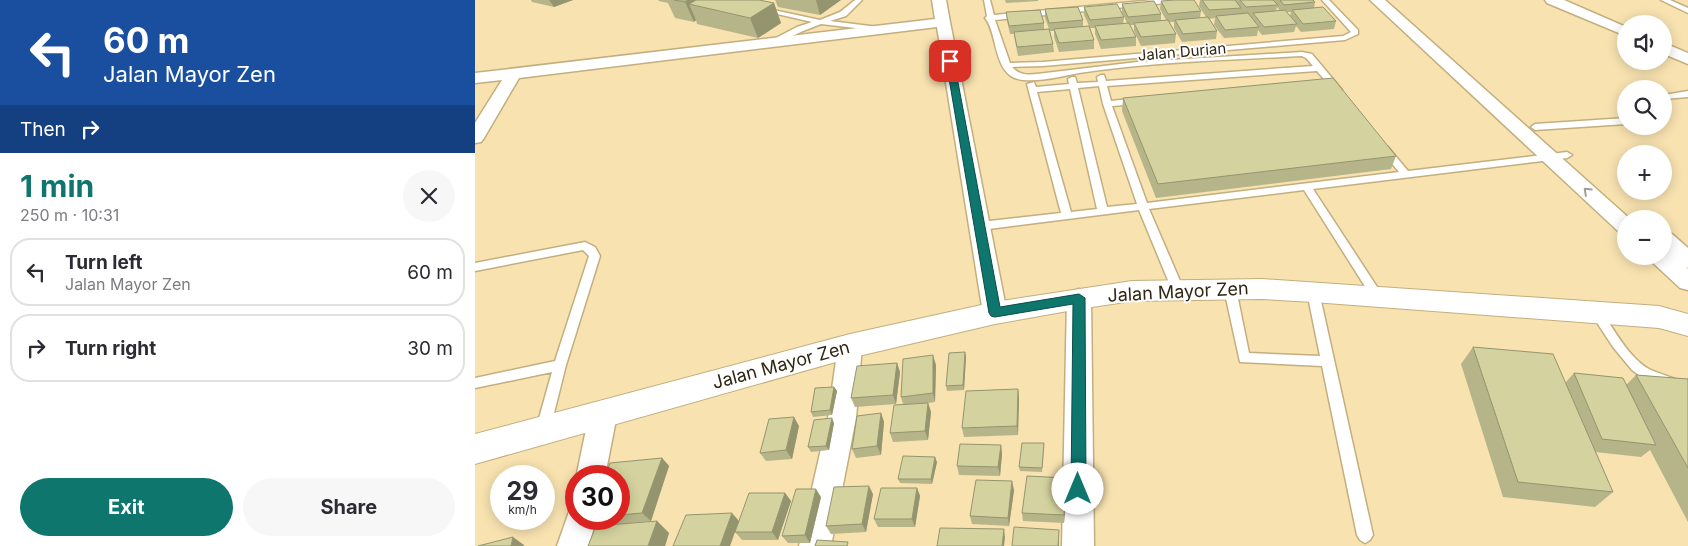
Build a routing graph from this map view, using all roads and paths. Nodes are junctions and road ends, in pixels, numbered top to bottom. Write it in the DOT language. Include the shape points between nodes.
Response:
graph roads {
  1 [pos="859,0"];
  2 [pos="939,0"];
  3 [pos="987,0"];
  4 [pos="1176,0"];
  5 [pos="1325,0"];
  6 [pos="1377,0"];
  7 [pos="1390,0"];
  8 [pos="1553,0"];
  9 [pos="1664,0"];
  10 [pos="753,8"];
  11 [pos="1688,11"];
  12 [pos="989,18"];
  13 [pos="820,22"];
  14 [pos="943,22"];
  15 [pos="1617,28"];
  16 [pos="881,29"];
  17 [pos="775,42"];
  18 [pos="1672,52"];
  19 [pos="1688,59"];
  20 [pos="1008,65"];
  21 [pos="1100,68"];
  22 [pos="1321,68"];
  23 [pos="1069,72"];
  24 [pos="514,73"];
  25 [pos="1029,77"];
  26 [pos="475,78"];
  27 [pos="1103,83"];
  28 [pos="1074,86"];
  29 [pos="1033,90"];
  30 [pos="1688,94"];
  31 [pos="1672,96"];
  32 [pos="1345,99"];
  33 [pos="1146,100"];
  34 [pos="1107,104"];
  35 [pos="1617,122"];
  36 [pos="1535,127"];
  37 [pos="475,138"];
  38 [pos="1382,145"];
  39 [pos="1559,156"];
  40 [pos="1406,176"];
  41 [pos="1307,187"];
  42 [pos="1143,207"];
  43 [pos="1628,210"];
  44 [pos="1103,211"];
  45 [pos="1067,216"];
  46 [pos="1617,217"];
  47 [pos="981,226"];
  48 [pos="1672,246"];
  49 [pos="1688,260"];
  50 [pos="1669,265"];
  51 [pos="475,268"];
  52 [pos="1688,282"];
  53 [pos="1231,289"];
  54 [pos="1178,290"];
  55 [pos="1313,292"];
  56 [pos="1377,296"];
  57 [pos="1079,298"];
  58 [pos="1596,312"];
  59 [pos="995,313"];
  60 [pos="1681,317"];
  61 [pos="850,346"];
  62 [pos="1327,360"];
  63 [pos="560,366"];
  64 [pos="475,383"];
  65 [pos="1688,392"];
  66 [pos="603,415"];
  67 [pos="542,431"];
  68 [pos="475,449"];
  69 [pos="592,465"];
  70 [pos="578,530"];
  71 [pos="1365,535"];
  72 [pos="573,546"];
  73 [pos="815,546"];
  74 [pos="1078,546"];
  1 -- 13 [label="lane" via="843,14"];
  2 -- 14 [label="street"];
  3 -- 12 [label="lane"];
  4 -- 12 [label="lane"];
  5 -- 20 [label="lane, Jalan Durian" via="1355,32 1345,38"];
  6 -- 39 [label="street"];
  7 -- 36 [label="street"];
  8 -- 15 [label="street"];
  9 -- 11 [label="lane"];
  10 -- 13 [label="lane"];
  12 -- 20 [label="lane"];
  13 -- 16 [label="lane"];
  13 -- 17 [label="lane"];
  14 -- 16 [label="street"];
  14 -- 47 [label="street"];
  16 -- 17 [label="street"];
  17 -- 24 [label="street"];
  18 -- 19 [label="street"];
  20 -- 25 [label="lane" via="1013,73"];
  21 -- 22 [label="lane" via="1302,54 1309,56"];
  21 -- 23 [label="lane"];
  21 -- 27 [label="lane"];
  22 -- 27 [label="lane"];
  22 -- 32 [label="lane" via="1328,84"];
  23 -- 25 [label="lane"];
  23 -- 28 [label="lane"];
  24 -- 26 [label="street"];
  24 -- 37 [label="street"];
  25 -- 29 [label="lane"];
  27 -- 28 [label="lane"];
  27 -- 34 [label="lane"];
  28 -- 29 [label="lane"];
  28 -- 44 [label="lane"];
  29 -- 45 [label="lane"];
  30 -- 31 [label="lane"];
  33 -- 34 [label="lane"];
  34 -- 42 [label="lane"];
  35 -- 36 [label="lane"];
  36 -- 39 [label="street"];
  38 -- 40 [label="lane"];
  39 -- 40 [label="lane"];
  39 -- 43 [label="street"];
  46 -- 39 [label="street, one-way"];
  40 -- 41 [label="lane"];
  41 -- 42 [label="lane"];
  41 -- 56 [label="lane"];
  42 -- 44 [label="lane"];
  42 -- 54 [label="lane"];
  44 -- 45 [label="lane"];
  45 -- 47 [label="lane"];
  47 -- 59 [label="street"];
  48 -- 49 [label="street"];
  50 -- 52 [label="street"];
  51 -- 63 [label="lane" via="585,246 593,252 595,256"];
  53 -- 54 [label="street, Jalan Mayor Zen"];
  53 -- 55 [label="street, Jalan Mayor Zen"];
  53 -- 62 [label="lane" via="1244,358"];
  54 -- 57 [label="street, Jalan Mayor Zen"];
  55 -- 56 [label="street, Jalan Mayor Zen"];
  55 -- 62 [label="lane"];
  56 -- 58 [label="street, Jalan Mayor Zen"];
  57 -- 59 [label="street, Jalan Mayor Zen"];
  57 -- 74 [label="street"];
  58 -- 60 [label="street, Jalan Mayor Zen"];
  58 -- 65 [label="lane" via="1635,365"];
  59 -- 61 [label="street, Jalan Mayor Zen"];
  61 -- 66 [label="street, Jalan Mayor Zen"];
  61 -- 73 [label="street" via="842,418"];
  62 -- 71 [label="lane"];
  63 -- 64 [label="lane"];
  63 -- 67 [label="lane"];
  66 -- 67 [label="street, Jalan Mayor Zen"];
  66 -- 69 [label="street"];
  67 -- 68 [label="street, Jalan Mayor Zen"];
  70 -- 72 [label="street"];
}
